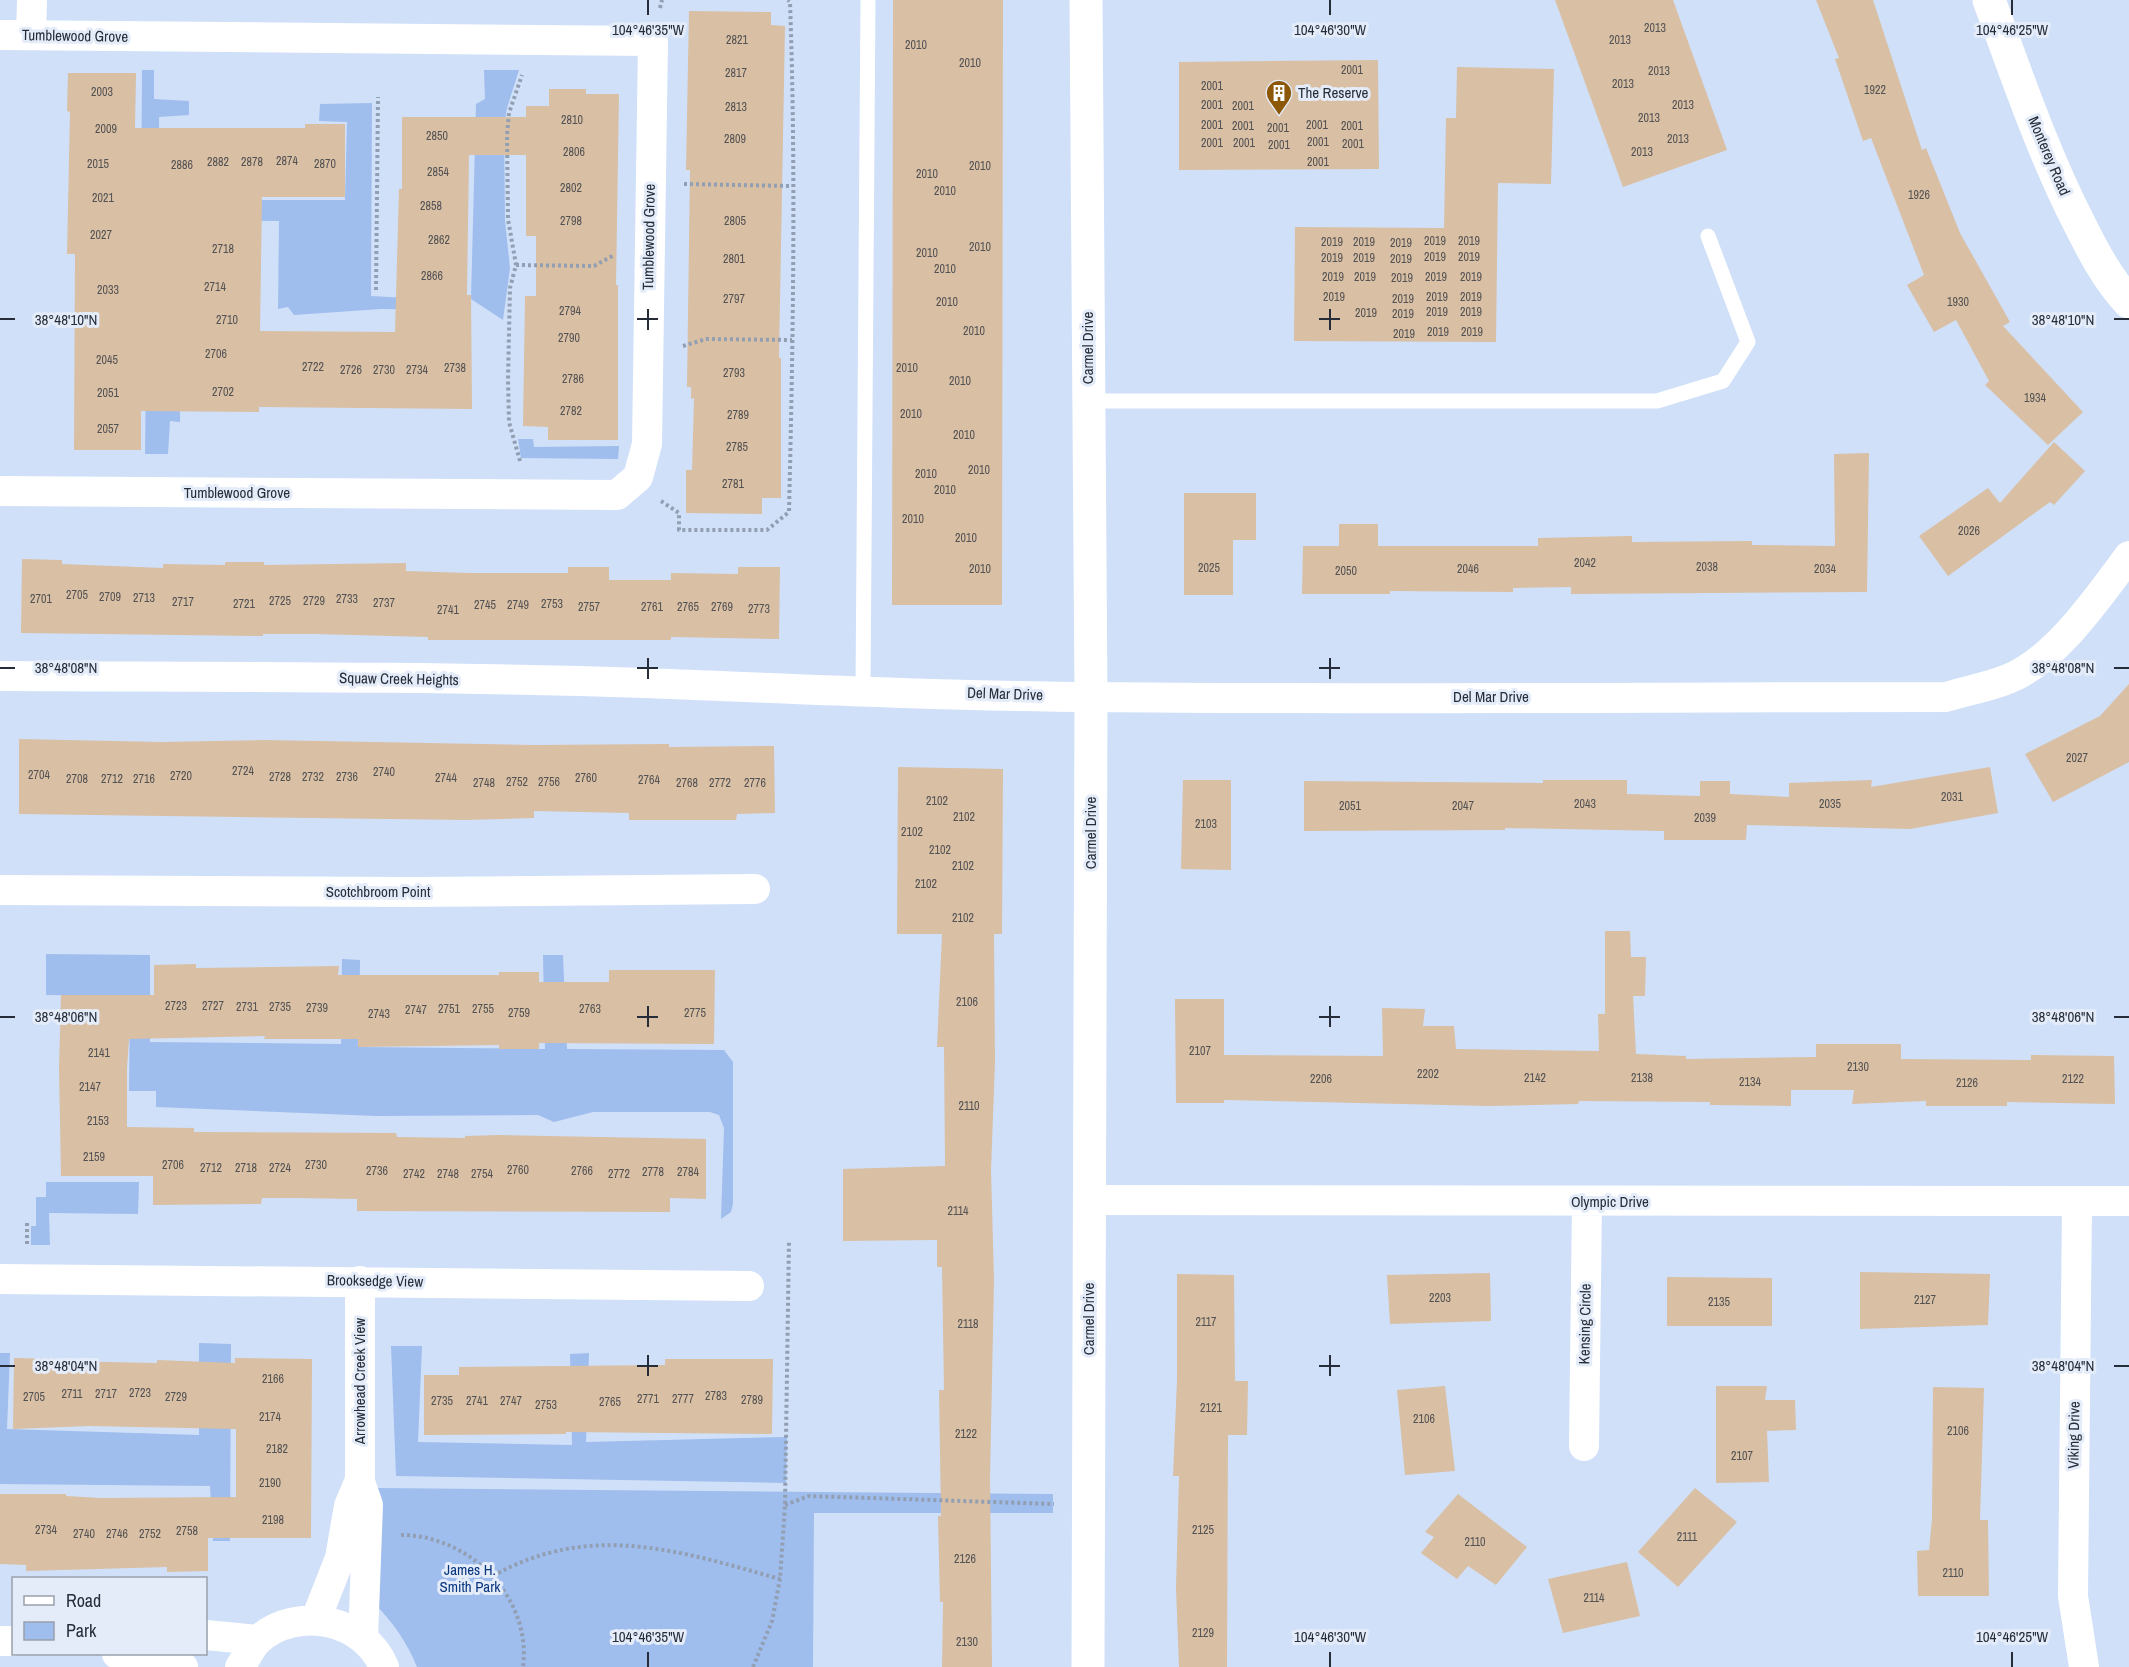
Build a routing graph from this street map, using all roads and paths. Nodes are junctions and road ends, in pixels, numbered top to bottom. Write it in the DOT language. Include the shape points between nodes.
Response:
graph roads {
  1 [pos="32,0"];
  2 [pos="788,0"];
  3 [pos="868,0"];
  4 [pos="1086,0"];
  5 [pos="1989,0"];
  6 [pos="0,35"];
  7 [pos="32,35"];
  8 [pos="525,66"];
  9 [pos="378,97"];
  10 [pos="650,184"];
  11 [pos="791,186"];
  12 [pos="1708,236"];
  13 [pos="649,249"];
  14 [pos="516,265"];
  15 [pos="376,290"];
  16 [pos="2129,302"];
  17 [pos="792,340"];
  18 [pos="648,349"];
  19 [pos="1089,401"];
  20 [pos="520,463"];
  21 [pos="633,482"];
  22 [pos="0,491"];
  23 [pos="2129,556"];
  24 [pos="0,676"];
  25 [pos="798,690"];
  26 [pos="863,690"];
  27 [pos="1091,697"];
  28 [pos="755,889"];
  29 [pos="0,890"];
  30 [pos="1090,1200"];
  31 [pos="2129,1201"];
  32 [pos="1587,1202"];
  33 [pos="2077,1203"];
  34 [pos="27,1223"];
  35 [pos="789,1240"];
  36 [pos="27,1249"];
  37 [pos="0,1279"];
  38 [pos="360,1281"];
  39 [pos="749,1286"];
  40 [pos="1584,1446"];
  41 [pos="360,1482"];
  42 [pos="1088,1504"];
  43 [pos="785,1505"];
  44 [pos="396,1535"];
  45 [pos="493,1576"];
  46 [pos="780,1579"];
  47 [pos="316,1619"];
  48 [pos="207,1635"];
  49 [pos="363,1639"];
  50 [pos="258,1640"];
  51 [pos="120,1655"];
  52 [pos="183,1667"];
  53 [pos="240,1667"];
  54 [pos="384,1667"];
  55 [pos="522,1667"];
  56 [pos="753,1667"];
  57 [pos="1088,1667"];
  58 [pos="2084,1667"];
  1 -- 7 [label="street"];
  2 -- 11 [label="path" via="792,51"];
  3 -- 26 [label="lane"];
  4 -- 19 [label="street, Carmel Drive"];
  5 -- 16 [label="street, Monterey Road" via="2066,197 2095,255"];
  6 -- 7 [label="street, Tumblewood Grove"];
  7 -- 10 [label="street, Tumblewood Grove" via="653,41"];
  8 -- 14 [label="path" via="509,113 507,135 507,219"];
  9 -- 15 [label="path"];
  10 -- 11 [label="path"];
  10 -- 13 [label="street, Tumblewood Grove"];
  11 -- 17 [label="path"];
  12 -- 19 [label="lane" via="1748,342 1723,381 1657,401"];
  13 -- 14 [label="path" via="621,251 594,266"];
  13 -- 18 [label="street, Tumblewood Grove"];
  14 -- 20 [label="path" via="509,299 507,380 509,422"];
  17 -- 18 [label="path" via="706,339 676,349"];
  17 -- 21 [label="path" via="789,512 781,521 767,530 680,530 680,513"];
  18 -- 21 [label="street, Tumblewood Grove" via="646,444 638,477"];
  19 -- 27 [label="street, Carmel Drive"];
  21 -- 22 [label="street, Tumblewood Grove" via="617,495"];
  23 -- 27 [label="street, Del Mar Drive" via="2052,650 2009,679 1946,697"];
  24 -- 25 [label="street, Squaw Creek Heights" via="328,677"];
  25 -- 26 [label="street, Del Mar Drive"];
  26 -- 27 [label="street, Del Mar Drive"];
  27 -- 30 [label="street, Carmel Drive"];
  28 -- 29 [label="street, Scotchbroom Point"];
  30 -- 32 [label="street, Olympic Drive"];
  30 -- 42 [label="street, Carmel Drive"];
  31 -- 33 [label="street, Olympic Drive"];
  32 -- 33 [label="street, Olympic Drive"];
  32 -- 40 [label="street, Kensing Circle"];
  33 -- 58 [label="street, Viking Drive" via="2073,1596"];
  34 -- 36 [label="path"];
  35 -- 43 [label="path"];
  37 -- 38 [label="street, Brooksedge View"];
  38 -- 39 [label="street, Brooksedge View"];
  38 -- 41 [label="street, Arrowhead Creek View"];
  41 -- 47 [label="street, Arrowhead Creek View" via="349,1506 340,1558"];
  41 -- 49 [label="street, Arrowhead Creek View" via="368,1504"];
  42 -- 43 [label="path" via="809,1496"];
  42 -- 57 [label="street, Carmel Drive"];
  43 -- 46 [label="path"];
  44 -- 45 [label="path" via="445,1542"];
  45 -- 46 [label="path" via="541,1554 608,1544 686,1553"];
  45 -- 55 [label="path" via="514,1605 522,1630"];
  46 -- 56 [label="path" via="772,1621"];
  47 -- 49 [label="street" via="350,1628"];
  47 -- 50 [label="street" via="286,1624"];
  48 -- 50 [label="street"];
  49 -- 54 [label="street" via="377,1652"];
  50 -- 53 [label="street"];
  51 -- 52 [label="street" via="129,1661 162,1660"];
}
